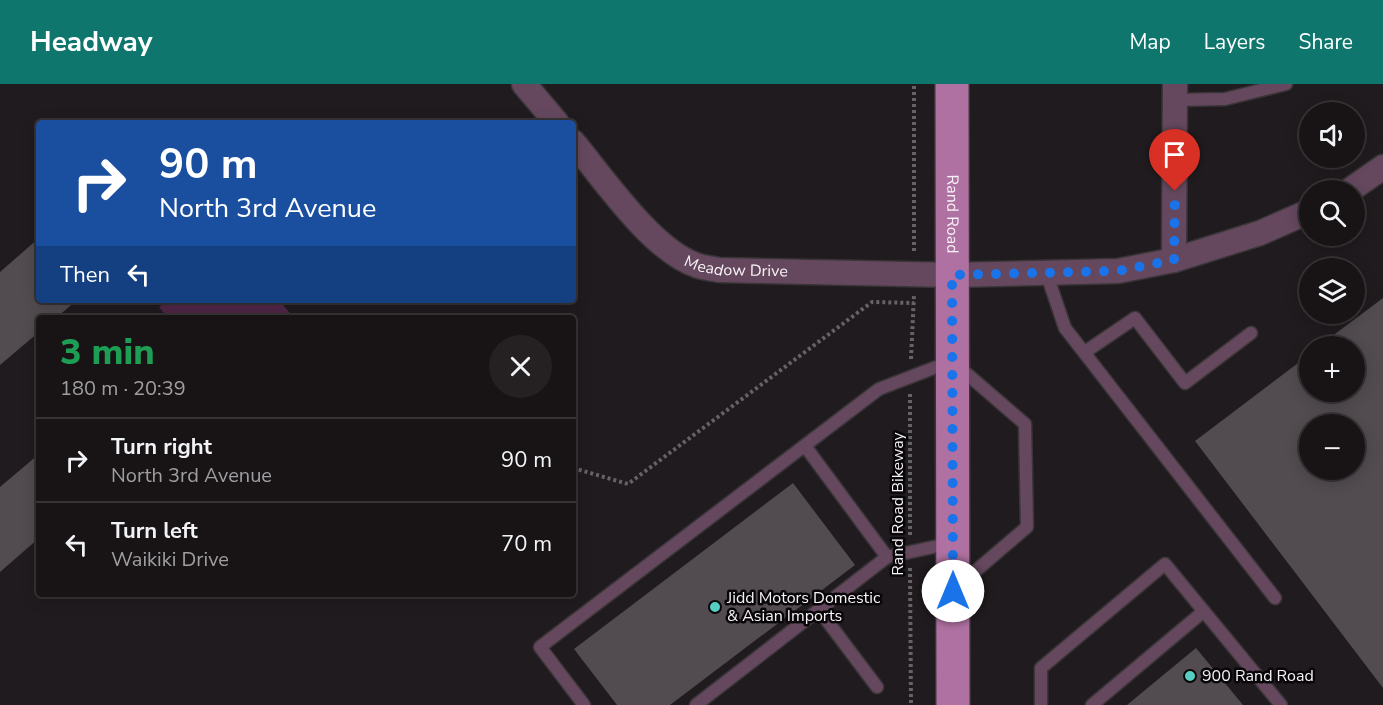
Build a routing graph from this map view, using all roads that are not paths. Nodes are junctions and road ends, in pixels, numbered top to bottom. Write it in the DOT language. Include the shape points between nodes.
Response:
graph roads {
  1 [pos="524,84"];
  2 [pos="952,84"];
  3 [pos="1286,84"];
  4 [pos="1175,92"];
  5 [pos="554,120"];
  6 [pos="576,146"];
  7 [pos="1383,167"];
  8 [pos="1364,180"];
  9 [pos="1299,216"];
  10 [pos="1174,260"];
  11 [pos="1046,272"];
  12 [pos="952,275"];
  13 [pos="1251,333"];
  14 [pos="1084,352"];
  15 [pos="952,361"];
  16 [pos="805,446"];
  17 [pos="952,543"];
  18 [pos="887,557"];
  19 [pos="953,591"];
  20 [pos="1275,598"];
  21 [pos="819,610"];
  22 [pos="1204,611"];
  23 [pos="876,687"];
  24 [pos="584,705"];
  25 [pos="696,705"];
  26 [pos="953,705"];
  27 [pos="1041,705"];
  28 [pos="1092,705"];
  29 [pos="1281,705"];
  1 -- 5 [label="street"];
  2 -- 12 [label="main road, Rand Road"];
  3 -- 4 [label="lane" via="1225,99"];
  4 -- 10 [label="street"];
  6 -- 12 [label="street, Meadow Drive" via="651,234 675,255 696,265 719,270"];
  7 -- 8 [label="street"];
  9 -- 10 [label="street, Meadow Drive" via="1260,233"];
  10 -- 11 [label="street, Meadow Drive" via="1118,271"];
  11 -- 12 [label="street, Meadow Drive"];
  11 -- 14 [label="lane" via="1065,328"];
  12 -- 15 [label="main road, Rand Road"];
  13 -- 14 [label="lane" via="1185,383 1136,318"];
  14 -- 20 [label="lane"];
  15 -- 16 [label="lane" via="879,389"];
  15 -- 17 [label="main road, Rand Road"];
  15 -- 19 [label="lane" via="1025,424 1027,527"];
  16 -- 18 [label="lane"];
  16 -- 24 [label="lane" via="540,647"];
  17 -- 18 [label="lane"];
  17 -- 19 [label="main road, Rand Road"];
  18 -- 21 [label="lane"];
  19 -- 26 [label="main road, Rand Road"];
  21 -- 23 [label="lane"];
  21 -- 25 [label="lane"];
  22 -- 27 [label="lane" via="1166,564 1041,668"];
  22 -- 28 [label="lane"];
  22 -- 29 [label="lane"];
}
